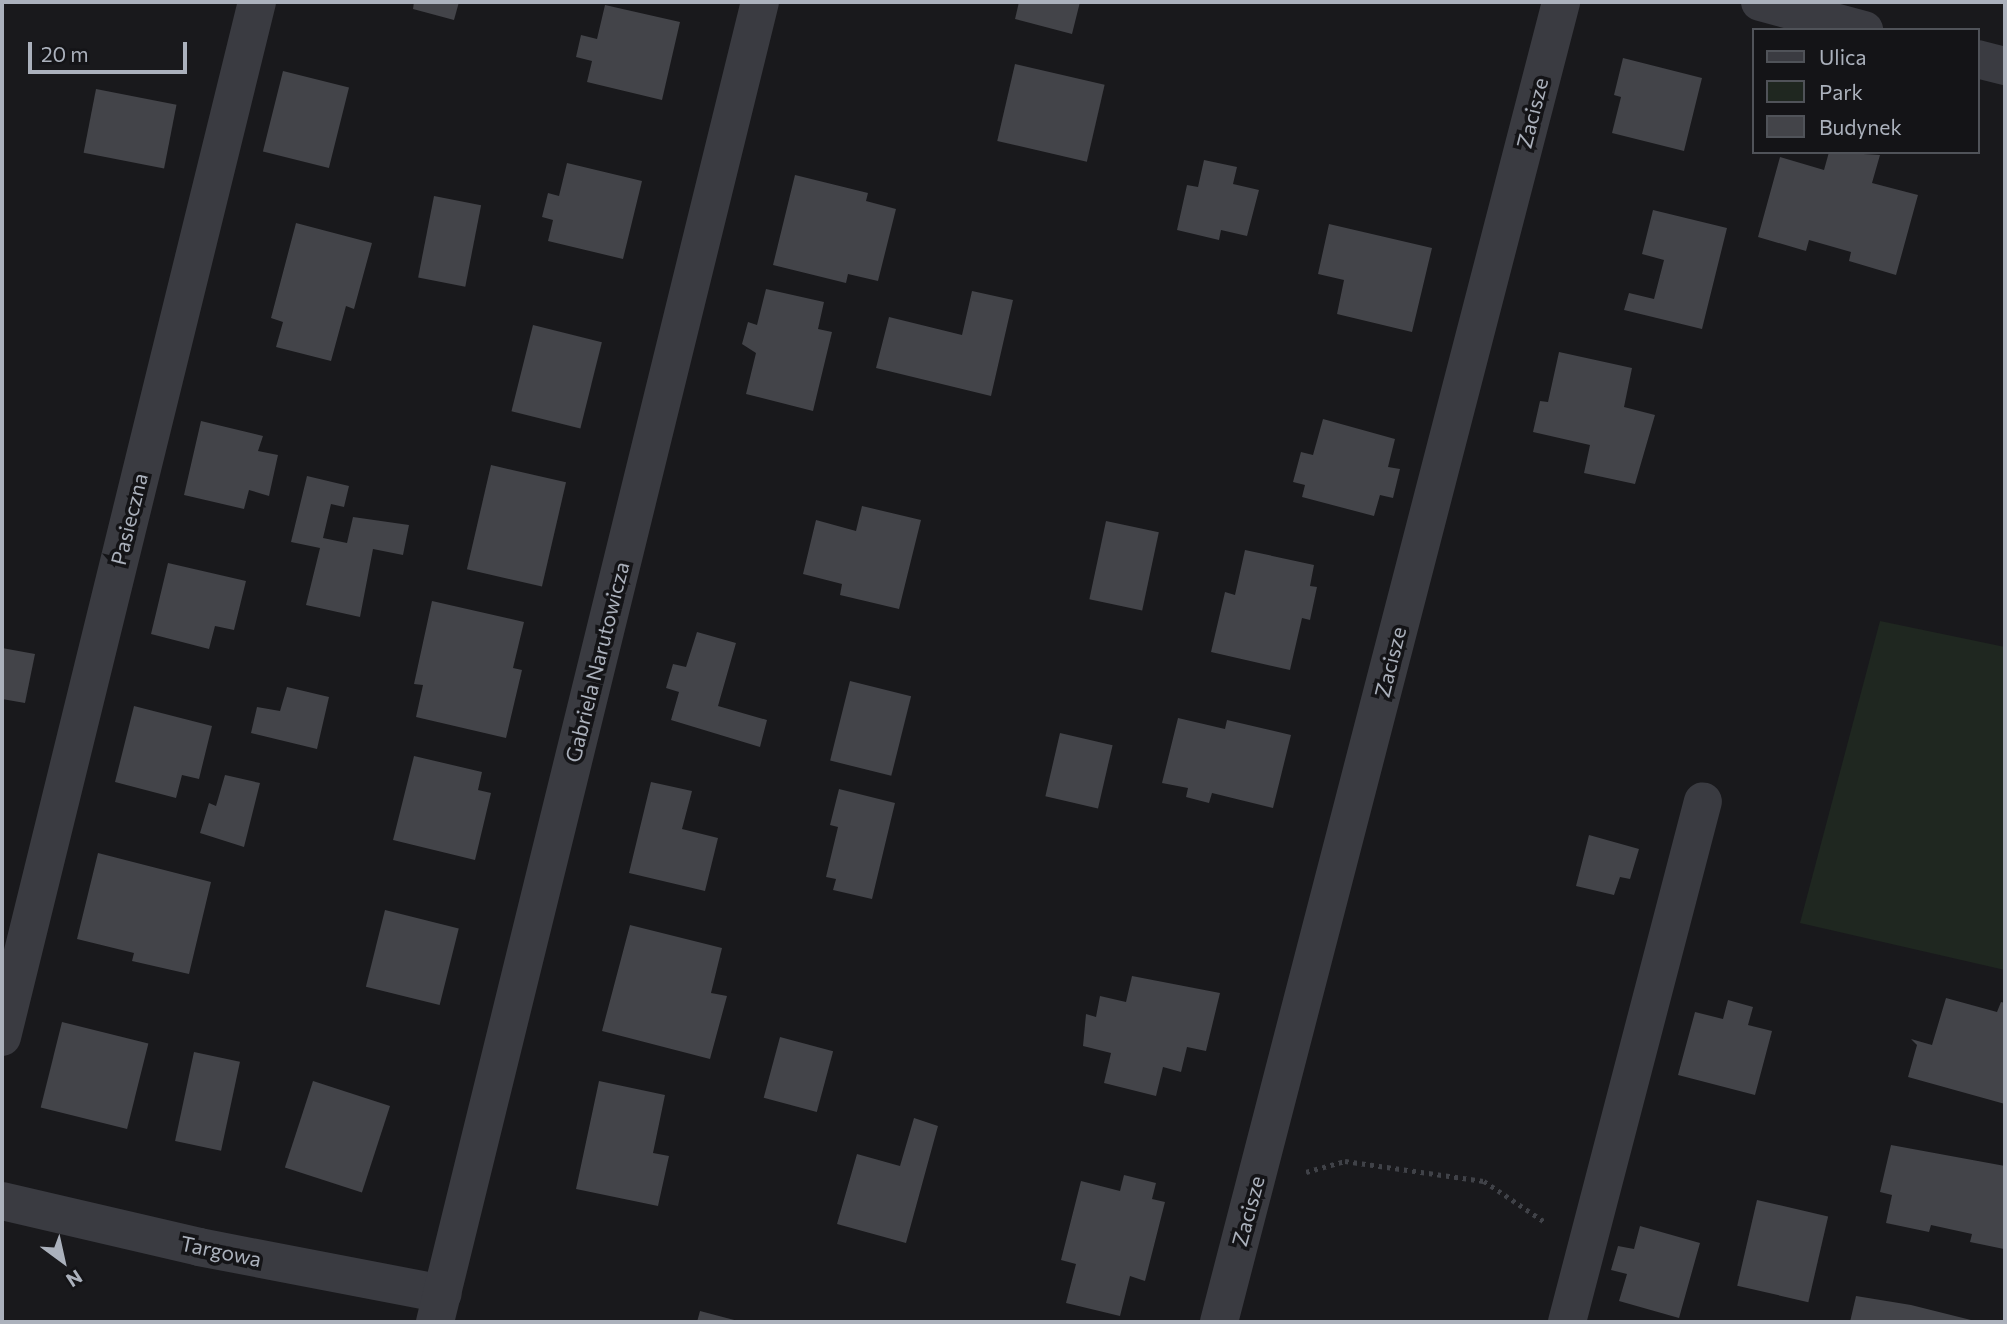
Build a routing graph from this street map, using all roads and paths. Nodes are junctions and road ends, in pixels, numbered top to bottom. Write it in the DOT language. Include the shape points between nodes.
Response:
graph roads {
  1 [pos="257,2"];
  2 [pos="760,2"];
  3 [pos="1561,2"];
  4 [pos="1760,2"];
  5 [pos="1857,28"];
  6 [pos="1979,60"];
  7 [pos="2005,66"];
  8 [pos="1703,802"];
  9 [pos="2,1037"];
  10 [pos="1254,1186"];
  11 [pos="2,1201"];
  12 [pos="1586,1250"];
  13 [pos="439,1308"];
  14 [pos="1219,1322"];
  15 [pos="1567,1322"];
  1 -- 9 [label="street, Pasieczna"];
  2 -- 13 [label="street, Gabriela Narutowicza"];
  3 -- 10 [label="street, Zacisze"];
  4 -- 5 [label="street"];
  6 -- 7 [label="street"];
  8 -- 12 [label="street"];
  10 -- 12 [label="path" via="1345,1161 1484,1181"];
  10 -- 14 [label="street, Zacisze"];
  11 -- 13 [label="street, Targowa"];
  12 -- 15 [label="street"];
}
